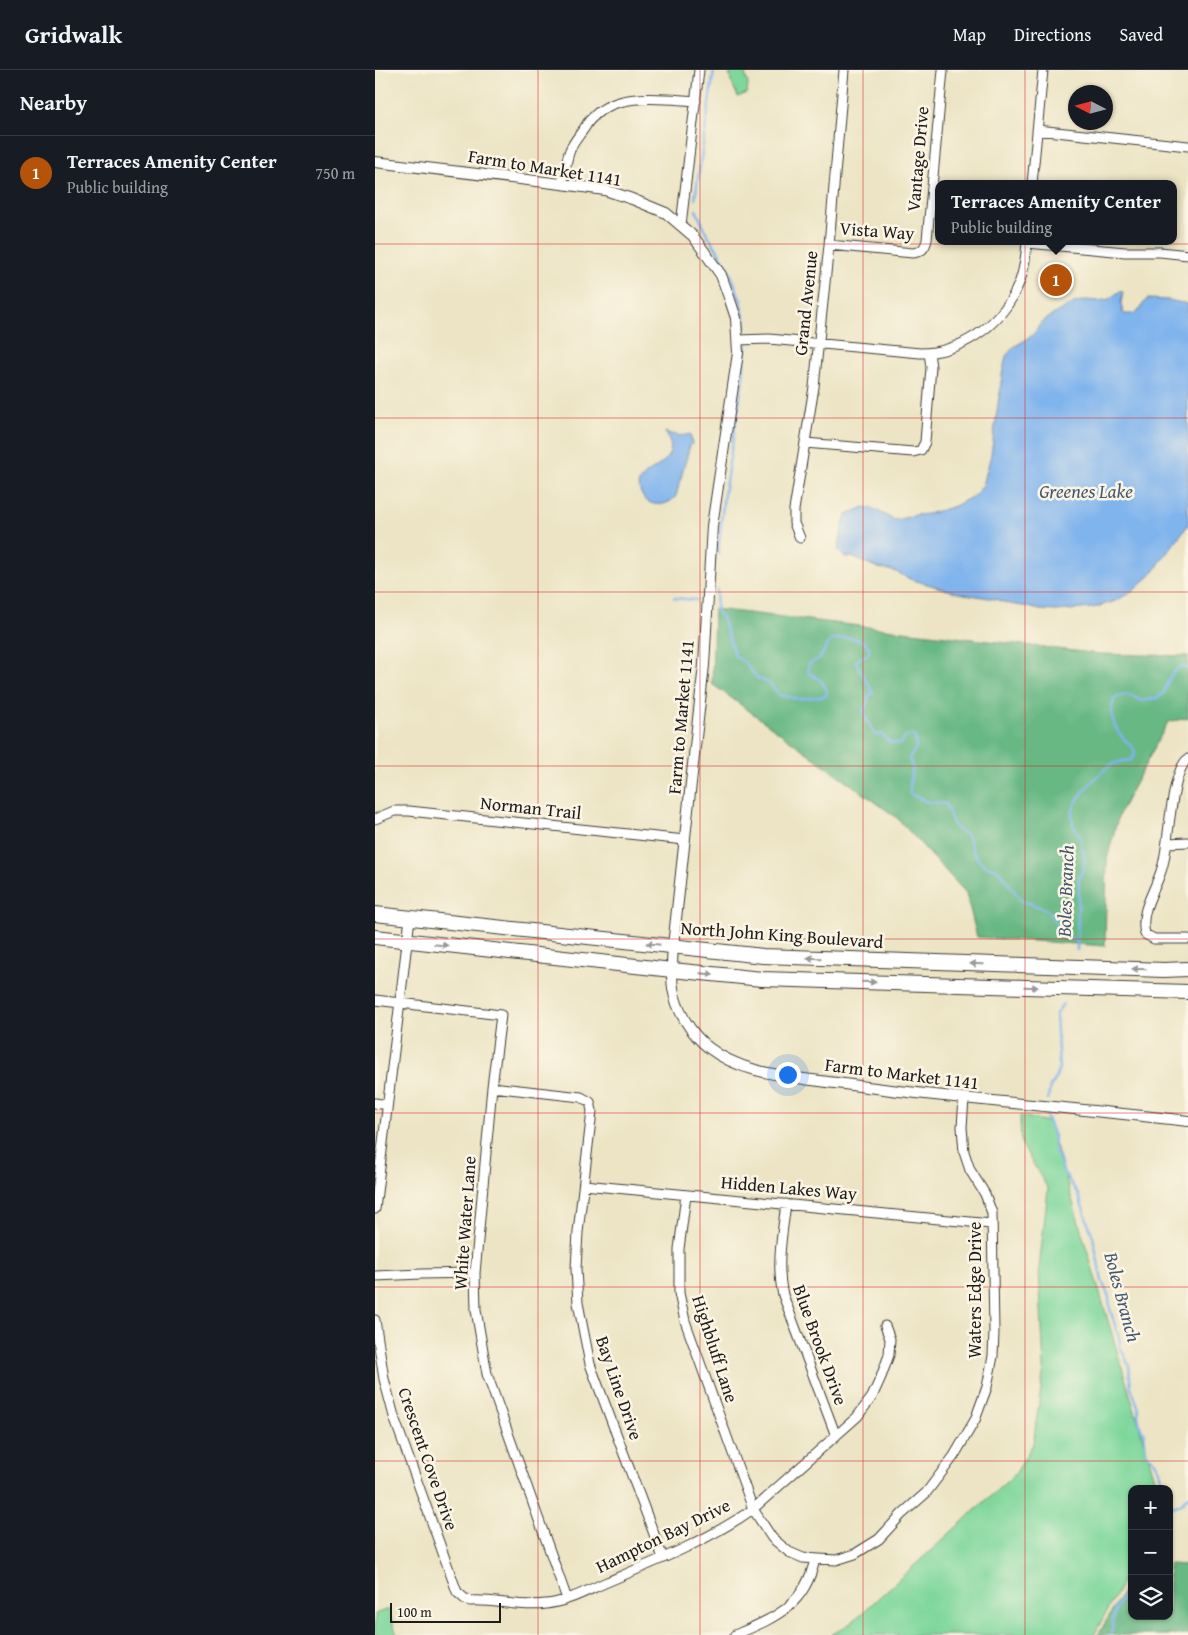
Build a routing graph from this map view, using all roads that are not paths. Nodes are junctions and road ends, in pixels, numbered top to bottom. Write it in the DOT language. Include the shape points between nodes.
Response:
graph roads {
  1 [pos="699,70"];
  2 [pos="844,70"];
  3 [pos="943,70"];
  4 [pos="1043,70"];
  5 [pos="695,101"];
  6 [pos="1037,130"];
  7 [pos="1188,146"];
  8 [pos="375,162"];
  9 [pos="1032,180"];
  10 [pos="563,184"];
  11 [pos="681,225"];
  12 [pos="829,245"];
  13 [pos="1027,245"];
  14 [pos="1056,245"];
  15 [pos="922,250"];
  16 [pos="1188,255"];
  17 [pos="738,340"];
  18 [pos="819,343"];
  19 [pos="929,353"];
  20 [pos="805,443"];
  21 [pos="800,538"];
  22 [pos="1187,760"];
  23 [pos="375,819"];
  24 [pos="685,840"];
  25 [pos="1188,842"];
  26 [pos="1167,843"];
  27 [pos="375,914"];
  28 [pos="410,918"];
  29 [pos="375,937"];
  30 [pos="1188,939"];
  31 [pos="407,941"];
  32 [pos="673,946"];
  33 [pos="1007,965"];
  34 [pos="1188,969"];
  35 [pos="672,970"];
  36 [pos="1006,986"];
  37 [pos="1188,992"];
  38 [pos="375,1000"];
  39 [pos="400,1002"];
  40 [pos="492,1087"];
  41 [pos="965,1098"];
  42 [pos="375,1103"];
  43 [pos="387,1104"];
  44 [pos="1188,1121"];
  45 [pos="584,1185"];
  46 [pos="686,1195"];
  47 [pos="786,1204"];
  48 [pos="375,1208"];
  49 [pos="991,1224"];
  50 [pos="475,1273"];
  51 [pos="375,1276"];
  52 [pos="375,1320"];
  53 [pos="885,1326"];
  54 [pos="836,1436"];
  55 [pos="753,1508"];
  56 [pos="663,1558"];
  57 [pos="815,1558"];
  58 [pos="567,1599"];
  59 [pos="470,1600"];
  60 [pos="735,1635"];
  1 -- 5 [label="street"];
  2 -- 12 [label="street, Grand Avenue"];
  3 -- 15 [label="street, Vantage Drive" via="927,240"];
  4 -- 6 [label="street"];
  5 -- 10 [label="street" via="639,99 609,106 592,117 575,141"];
  5 -- 11 [label="street"];
  6 -- 7 [label="street"];
  6 -- 9 [label="street"];
  8 -- 10 [label="street, Farm to Market 1141"];
  10 -- 11 [label="street, Farm to Market 1141" via="605,190 632,199 666,214"];
  11 -- 17 [label="street, Farm to Market 1141" via="721,275 736,318"];
  12 -- 15 [label="street, Vista Way" via="913,253"];
  12 -- 18 [label="street, Grand Avenue"];
  13 -- 19 [label="street" via="1023,275 1017,290 994,321 964,342"];
  14 -- 16 [label="street"];
  17 -- 18 [label="street"];
  17 -- 24 [label="street, Farm to Market 1141" via="735,381 712,526 703,666"];
  18 -- 19 [label="street"];
  18 -- 20 [label="street, Grand Avenue"];
  19 -- 20 [label="street" via="931,366 925,442 921,450"];
  20 -- 21 [label="street, Grand Avenue" via="794,510 794,523"];
  22 -- 26 [label="street" via="1179,775"];
  23 -- 24 [label="street, Norman Trail" via="394,811 409,811"];
  24 -- 32 [label="street, Farm to Market 1141"];
  25 -- 26 [label="street"];
  26 -- 30 [label="street" via="1162,868 1146,908 1145,934 1154,939"];
  27 -- 28 [label="main road, North John King Boulevard"];
  28 -- 31 [label="street"];
  32 -- 28 [label="main road, North John King Boulevard, one-way"];
  29 -- 31 [label="main road"];
  31 -- 35 [label="main road, one-way"];
  31 -- 39 [label="street"];
  33 -- 32 [label="main road, North John King Boulevard, one-way" via="763,956"];
  32 -- 35 [label="street, Farm to Market 1141"];
  34 -- 33 [label="main road, North John King Boulevard, one-way"];
  33 -- 36 [label="main road"];
  35 -- 36 [label="main road, one-way" via="762,979"];
  35 -- 41 [label="street, Farm to Market 1141" via="673,989 687,1022 702,1042 732,1062 756,1072"];
  36 -- 37 [label="main road, one-way"];
  38 -- 39 [label="street"];
  39 -- 40 [label="street, White Water Lane" via="501,1015"];
  39 -- 43 [label="street"];
  40 -- 45 [label="street, Bay Line Drive" via="581,1097 590,1102 592,1111"];
  40 -- 50 [label="street, White Water Lane"];
  41 -- 44 [label="street, Farm to Market 1141"];
  41 -- 49 [label="street, Waters Edge Drive" via="964,1152 992,1213"];
  42 -- 43 [label="street"];
  43 -- 48 [label="street"];
  45 -- 46 [label="street, Hidden Lakes Way"];
  45 -- 56 [label="street, Bay Line Drive" via="576,1269 583,1334 591,1364"];
  46 -- 47 [label="street, Hidden Lakes Way"];
  46 -- 55 [label="street, Highbluff Lane" via="679,1249 679,1293 685,1321"];
  47 -- 49 [label="street, Hidden Lakes Way"];
  47 -- 54 [label="street, Blue Brook Drive" via="779,1279"];
  49 -- 57 [label="street, Waters Edge Drive" via="993,1356 987,1387 975,1420 954,1456 926,1493 879,1539 855,1554 836,1560"];
  50 -- 51 [label="street"];
  50 -- 58 [label="street, White Water Lane" via="476,1310 487,1374"];
  52 -- 59 [label="street, Crescent Cove Drive" via="395,1420 457,1592"];
  53 -- 54 [label="street, Hampton Bay Drive" via="890,1339 889,1355 881,1377 872,1397 857,1417"];
  54 -- 55 [label="street, Hampton Bay Drive"];
  55 -- 56 [label="street, Hampton Bay Drive" via="735,1522"];
  55 -- 57 [label="street, Waters Edge Drive" via="772,1538 789,1552 803,1558"];
  56 -- 58 [label="street, Hampton Bay Drive"];
  57 -- 60 [label="street" via="807,1585 786,1610"];
  58 -- 59 [label="street, Hampton Bay Drive" via="546,1604"];
}
